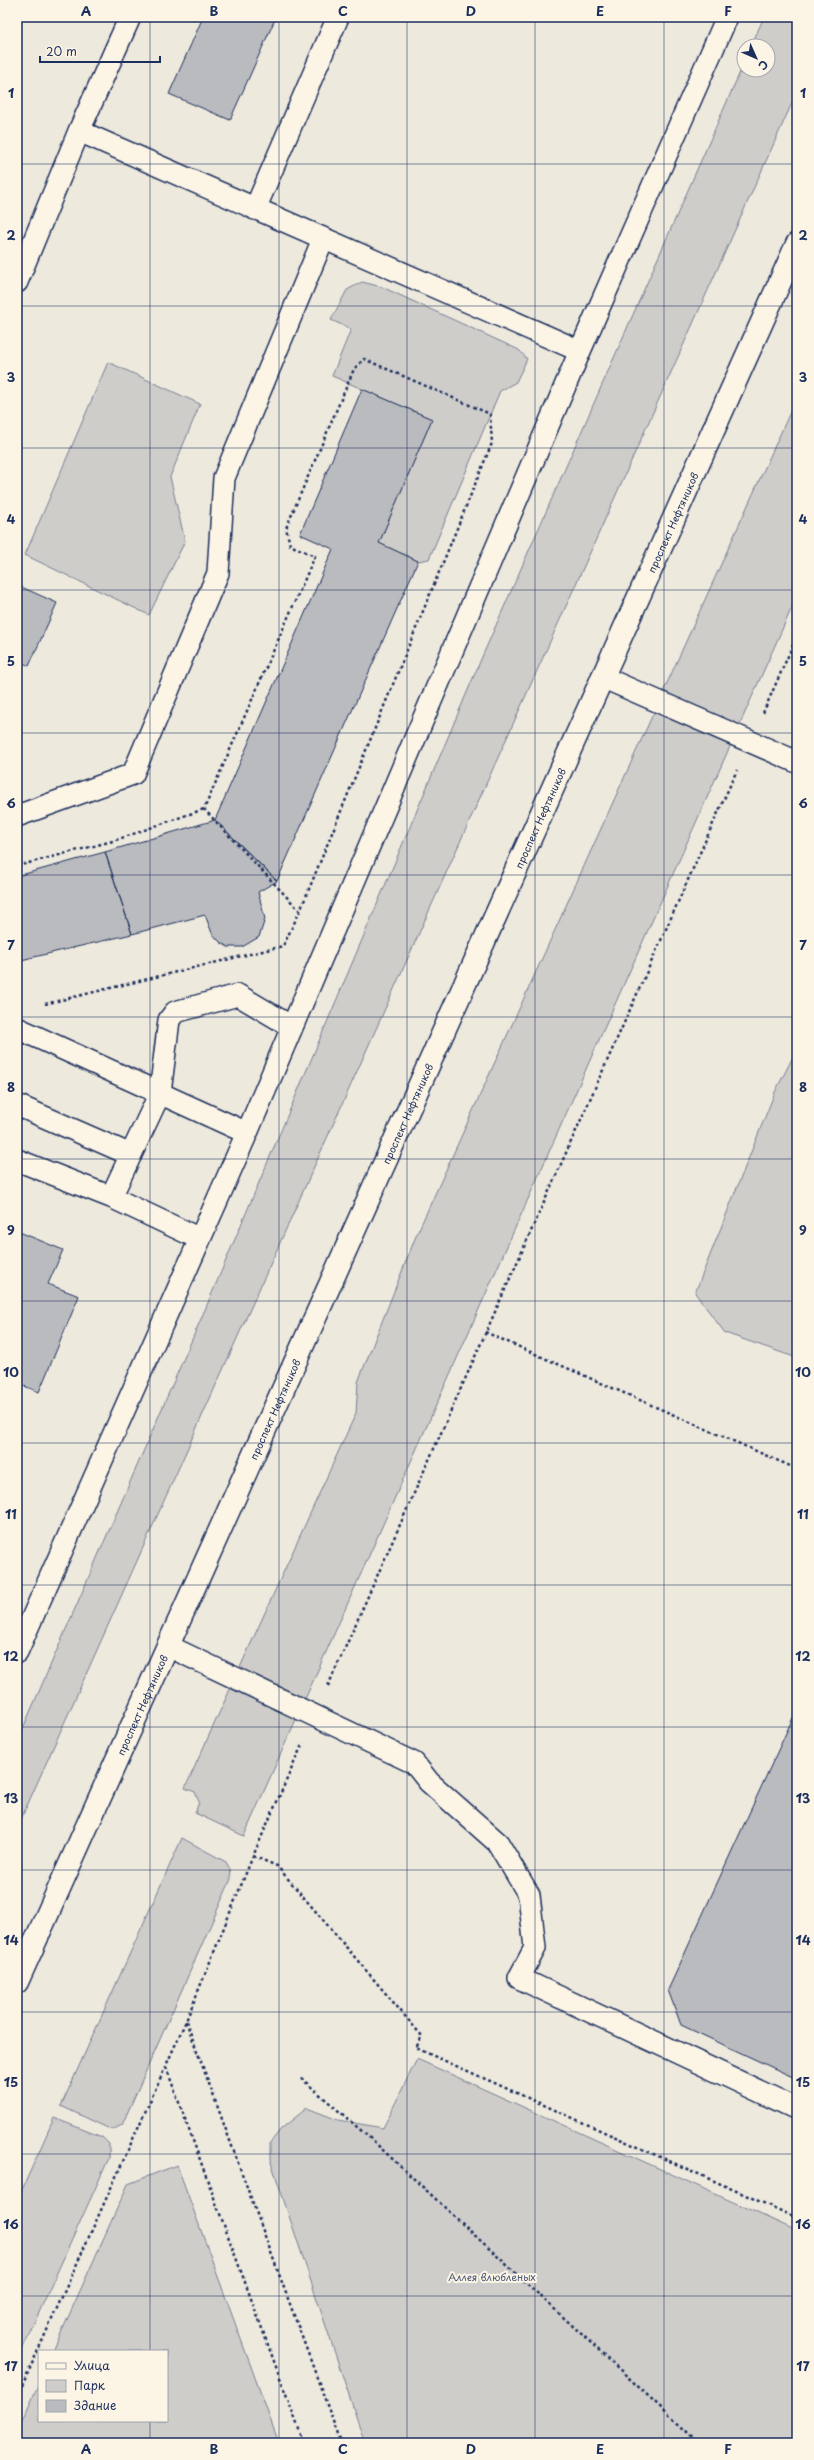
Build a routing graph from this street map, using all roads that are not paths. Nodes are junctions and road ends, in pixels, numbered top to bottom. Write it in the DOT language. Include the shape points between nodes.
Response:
graph roads {
  1 [pos="130,17"];
  2 [pos="338,17"];
  3 [pos="727,17"];
  4 [pos="79,131"];
  5 [pos="255,209"];
  6 [pos="323,239"];
  7 [pos="797,244"];
  8 [pos="17,282"];
  9 [pos="580,351"];
  10 [pos="602,677"];
  11 [pos="797,762"];
  12 [pos="17,816"];
  13 [pos="292,1027"];
  14 [pos="17,1028"];
  15 [pos="160,1093"];
  16 [pos="17,1105"];
  17 [pos="247,1133"];
  18 [pos="130,1155"];
  19 [pos="17,1160"];
  20 [pos="111,1197"];
  21 [pos="200,1238"];
  22 [pos="168,1646"];
  23 [pos="17,1652"];
  24 [pos="17,1982"];
  25 [pos="797,2109"];
  1 -- 4 [label="lane"];
  2 -- 5 [label="lane"];
  3 -- 9 [label="lane"];
  4 -- 5 [label="lane"];
  4 -- 8 [label="lane"];
  5 -- 6 [label="lane"];
  6 -- 9 [label="lane"];
  6 -- 12 [label="lane" via="224,478 218,573 133,774"];
  7 -- 10 [label="main road, проспект Нефтяников"];
  9 -- 13 [label="lane"];
  10 -- 11 [label="lane"];
  10 -- 22 [label="main road, проспект Нефтяников"];
  13 -- 15 [label="lane" via="238,995 175,1012 169,1020 166,1032"];
  13 -- 17 [label="lane"];
  14 -- 15 [label="lane"];
  15 -- 17 [label="lane"];
  15 -- 18 [label="lane"];
  16 -- 18 [label="lane"];
  17 -- 21 [label="lane"];
  18 -- 20 [label="lane"];
  19 -- 20 [label="lane"];
  20 -- 21 [label="lane"];
  21 -- 23 [label="lane"];
  22 -- 24 [label="main road, проспект Нефтяников"];
  22 -- 25 [label="lane" via="414,1763 429,1782 498,1843 529,1895 535,1948 519,1978"];
}
